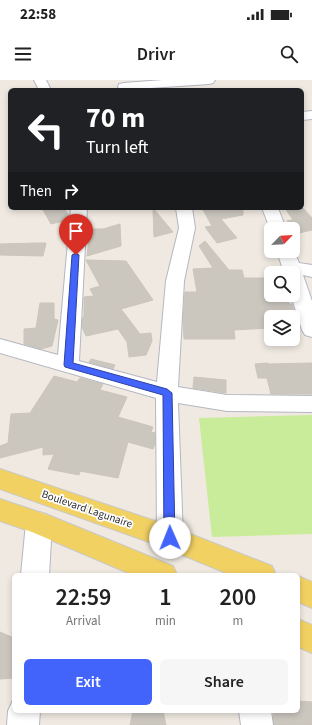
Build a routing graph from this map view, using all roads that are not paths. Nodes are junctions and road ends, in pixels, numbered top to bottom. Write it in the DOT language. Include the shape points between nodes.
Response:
graph roads {
  1 [pos="209,80"];
  2 [pos="125,85"];
  3 [pos="79,210"];
  4 [pos="184,210"];
  5 [pos="271,210"];
  6 [pos="275,222"];
  7 [pos="288,259"];
  8 [pos="312,270"];
  9 [pos="312,330"];
  10 [pos="0,346"];
  11 [pos="68,365"];
  12 [pos="167,393"];
  13 [pos="312,404"];
  14 [pos="0,479"];
  15 [pos="0,510"];
  16 [pos="39,523"];
  17 [pos="170,538"];
  18 [pos="35,573"];
  19 [pos="158,573"];
  20 [pos="257,573"];
  21 [pos="300,590"];
  22 [pos="312,595"];
  23 [pos="300,634"];
  24 [pos="312,639"];
  25 [pos="24,713"];
  26 [pos="255,713"];
  27 [pos="22,725"];
  28 [pos="257,725"];
  1 -- 2 [label="street"];
  3 -- 11 [label="street"];
  4 -- 12 [label="street" via="187,228 175,281"];
  5 -- 6 [label="street"];
  7 -- 8 [label="street"];
  7 -- 9 [label="street"];
  10 -- 11 [label="street"];
  11 -- 12 [label="street"];
  12 -- 13 [label="street" via="227,404"];
  12 -- 17 [label="street"];
  14 -- 17 [label="main road, Boulevard Lagunaire"];
  15 -- 16 [label="main road"];
  16 -- 18 [label="street"];
  16 -- 19 [label="main road"];
  17 -- 20 [label="main road, Boulevard Lagunaire"];
  21 -- 22 [label="main road"];
  23 -- 24 [label="main road"];
  25 -- 27 [label="street"];
  26 -- 28 [label="street"];
}
